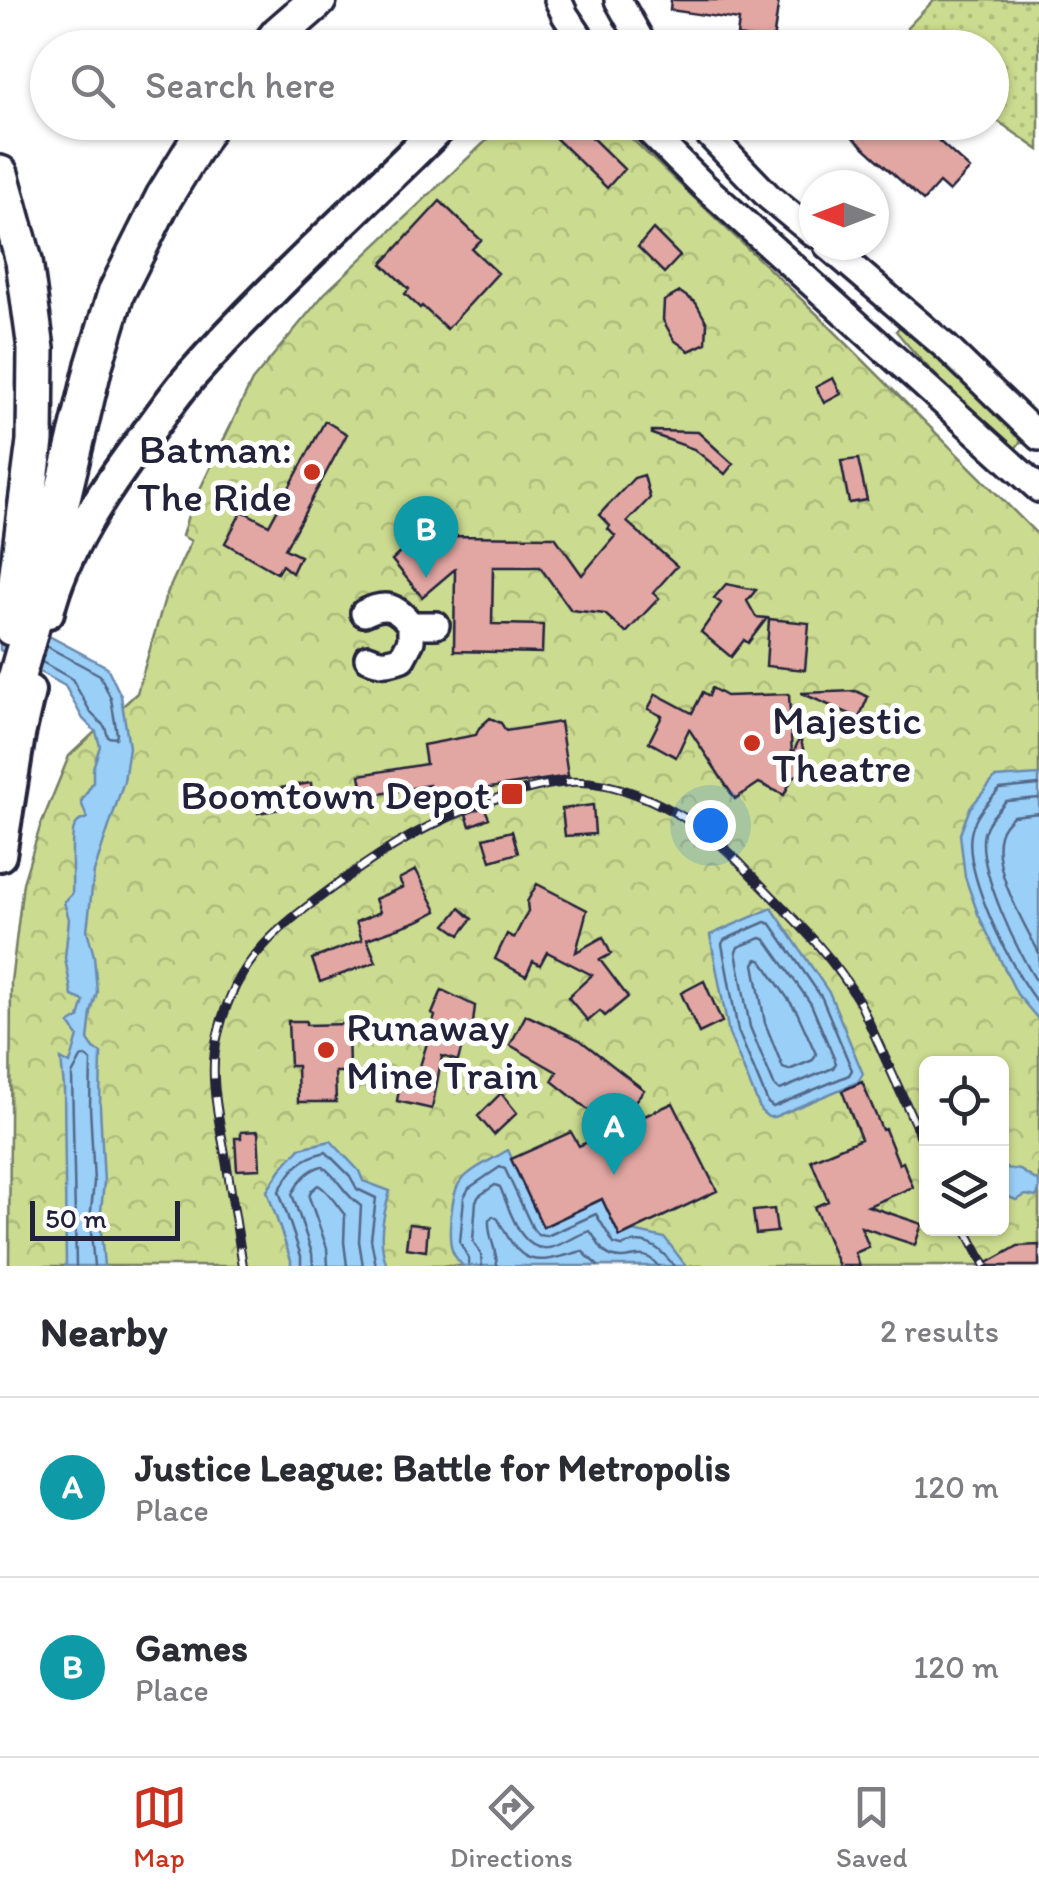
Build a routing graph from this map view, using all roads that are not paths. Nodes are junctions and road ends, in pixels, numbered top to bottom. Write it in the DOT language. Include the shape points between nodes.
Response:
graph roads {
  1 [pos="318,0"];
  2 [pos="558,0"];
  3 [pos="618,0"];
  4 [pos="284,30"];
  5 [pos="575,30"];
  6 [pos="635,30"];
  7 [pos="199,140"];
  8 [pos="427,140"];
  9 [pos="658,140"];
  10 [pos="715,140"];
  11 [pos="0,174"];
  12 [pos="799,221"];
  13 [pos="844,260"];
  14 [pos="1039,437"];
  15 [pos="1039,489"];
  16 [pos="364,613"];
  17 [pos="368,658"];
  18 [pos="0,703"];
  19 [pos="9,735"];
  20 [pos="0,855"];
  1 -- 4 [label="highway"];
  2 -- 5 [label="street"];
  3 -- 6 [label="street"];
  7 -- 19 [label="highway" via="116,293"];
  8 -- 19 [label="main road" via="188,380 118,472 52,596"];
  9 -- 15 [label="street"];
  10 -- 12 [label="street"];
  11 -- 18 [label="highway" via="24,261 36,349 35,441"];
  13 -- 14 [label="street"];
  16 -- 17 [label="street" via="391,607 424,625 402,658"];
  19 -- 20 [label="main road"];
}
